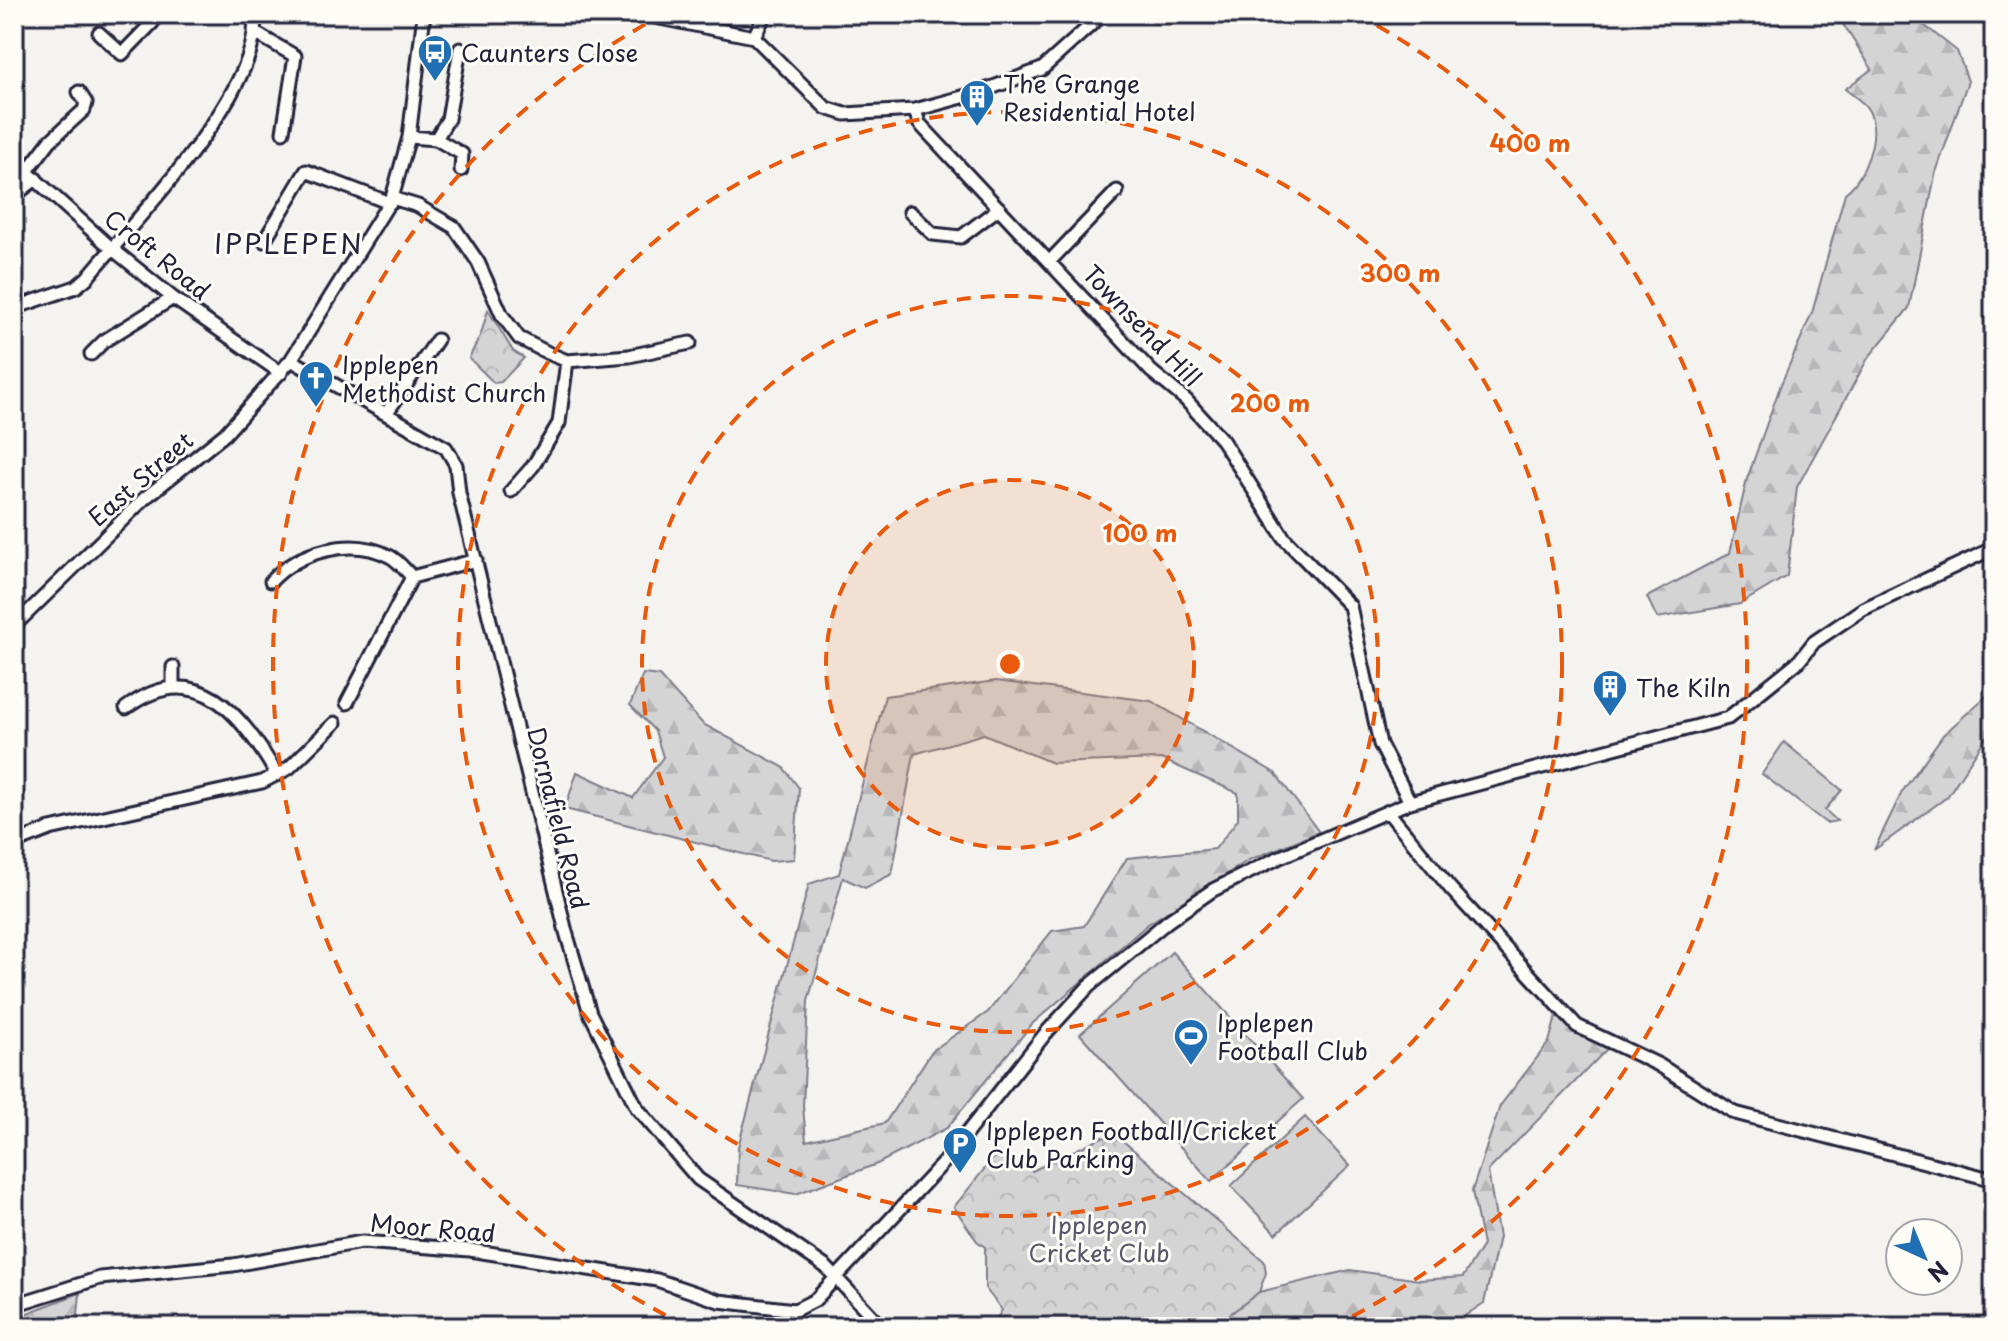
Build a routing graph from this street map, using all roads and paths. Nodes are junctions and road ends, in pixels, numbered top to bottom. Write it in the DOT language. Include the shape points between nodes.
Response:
graph roads {
  1 [pos="145,14"];
  2 [pos="254,14"];
  3 [pos="424,14"];
  4 [pos="566,14"];
  5 [pos="714,14"];
  6 [pos="765,14"];
  7 [pos="1103,14"];
  8 [pos="712,28"];
  9 [pos="99,33"];
  10 [pos="257,34"];
  11 [pos="754,37"];
  12 [pos="460,49"];
  13 [pos="79,92"];
  14 [pos="915,110"];
  15 [pos="283,132"];
  16 [pos="409,137"];
  17 [pos="436,139"];
  18 [pos="14,160"];
  19 [pos="461,170"];
  20 [pos="32,175"];
  21 [pos="1117,191"];
  22 [pos="14,196"];
  23 [pos="391,200"];
  24 [pos="999,208"];
  25 [pos="910,212"];
  26 [pos="264,241"];
  27 [pos="110,247"];
  28 [pos="1050,261"];
  29 [pos="173,298"];
  30 [pos="14,308"];
  31 [pos="437,340"];
  32 [pos="690,343"];
  33 [pos="91,354"];
  34 [pos="291,360"];
  35 [pos="567,361"];
  36 [pos="281,373"];
  37 [pos="386,414"];
  38 [pos="511,491"];
  39 [pos="1994,548"];
  40 [pos="476,560"];
  41 [pos="412,577"];
  42 [pos="271,581"];
  43 [pos="14,626"];
  44 [pos="173,667"];
  45 [pos="173,686"];
  46 [pos="347,703"];
  47 [pos="126,708"];
  48 [pos="335,723"];
  49 [pos="277,775"];
  50 [pos="1410,802"];
  51 [pos="1389,813"];
  52 [pos="14,843"];
  53 [pos="1994,1180"];
  54 [pos="837,1277"];
  55 [pos="14,1305"];
  56 [pos="882,1327"];
  1 -- 9 [label="street" via="153,22 122,54"];
  2 -- 10 [label="street"];
  3 -- 16 [label="street, East Street"];
  4 -- 8 [label="street" via="650,16"];
  5 -- 8 [label="street"];
  6 -- 11 [label="street"];
  7 -- 14 [label="street" via="1042,69"];
  8 -- 11 [label="street"];
  10 -- 15 [label="street" via="295,56"];
  10 -- 27 [label="street" via="223,110"];
  11 -- 14 [label="street" via="826,108 845,114"];
  12 -- 17 [label="street" via="448,119"];
  13 -- 20 [label="street" via="84,110 50,141"];
  14 -- 24 [label="street, Townsend Hill" via="919,123"];
  16 -- 17 [label="street"];
  16 -- 23 [label="street, East Street"];
  17 -- 19 [label="street" via="462,154"];
  18 -- 20 [label="street, Croft Road"];
  20 -- 22 [label="street"];
  20 -- 27 [label="street, Croft Road"];
  21 -- 28 [label="street"];
  23 -- 26 [label="street" via="306,171"];
  23 -- 34 [label="street, East Street"];
  23 -- 35 [label="street" via="418,206 454,227 519,338"];
  24 -- 25 [label="street" via="961,237 933,234"];
  24 -- 28 [label="street, Townsend Hill"];
  27 -- 29 [label="street, Croft Road"];
  27 -- 30 [label="street" via="76,287"];
  28 -- 50 [label="street, Townsend Hill" via="1222,440 1284,538 1350,606 1380,744"];
  29 -- 33 [label="street"];
  29 -- 36 [label="street, Croft Road"];
  31 -- 37 [label="street"];
  32 -- 35 [label="street" via="629,356"];
  34 -- 36 [label="street, East Street"];
  34 -- 37 [label="street, Dornafield Road"];
  35 -- 38 [label="street" via="559,423"];
  36 -- 43 [label="street, East Street" via="225,434 145,498"];
  37 -- 40 [label="street, Dornafield Road" via="451,455"];
  39 -- 50 [label="street, Moor Road" via="1863,609 1814,642 1799,661 1728,718"];
  40 -- 41 [label="street"];
  40 -- 54 [label="street, Dornafield Road" via="566,932 590,1013 637,1108 710,1190"];
  41 -- 42 [label="street" via="386,554 342,549 299,559"];
  41 -- 46 [label="street"];
  44 -- 45 [label="street"];
  45 -- 47 [label="street"];
  45 -- 49 [label="street" via="192,688 235,715"];
  48 -- 49 [label="street"];
  49 -- 52 [label="street" via="244,788 50,829"];
  50 -- 51 [label="street, Moor Road"];
  51 -- 53 [label="street" via="1577,1026 1659,1065 1735,1113"];
  51 -- 54 [label="street, Moor Road" via="1213,890 1089,986 944,1162"];
  54 -- 55 [label="street, Moor Road" via="815,1300 795,1310 719,1301 657,1280 470,1250 362,1242 233,1265 100,1278"];
  54 -- 56 [label="street, Dornafield Road"];
}
